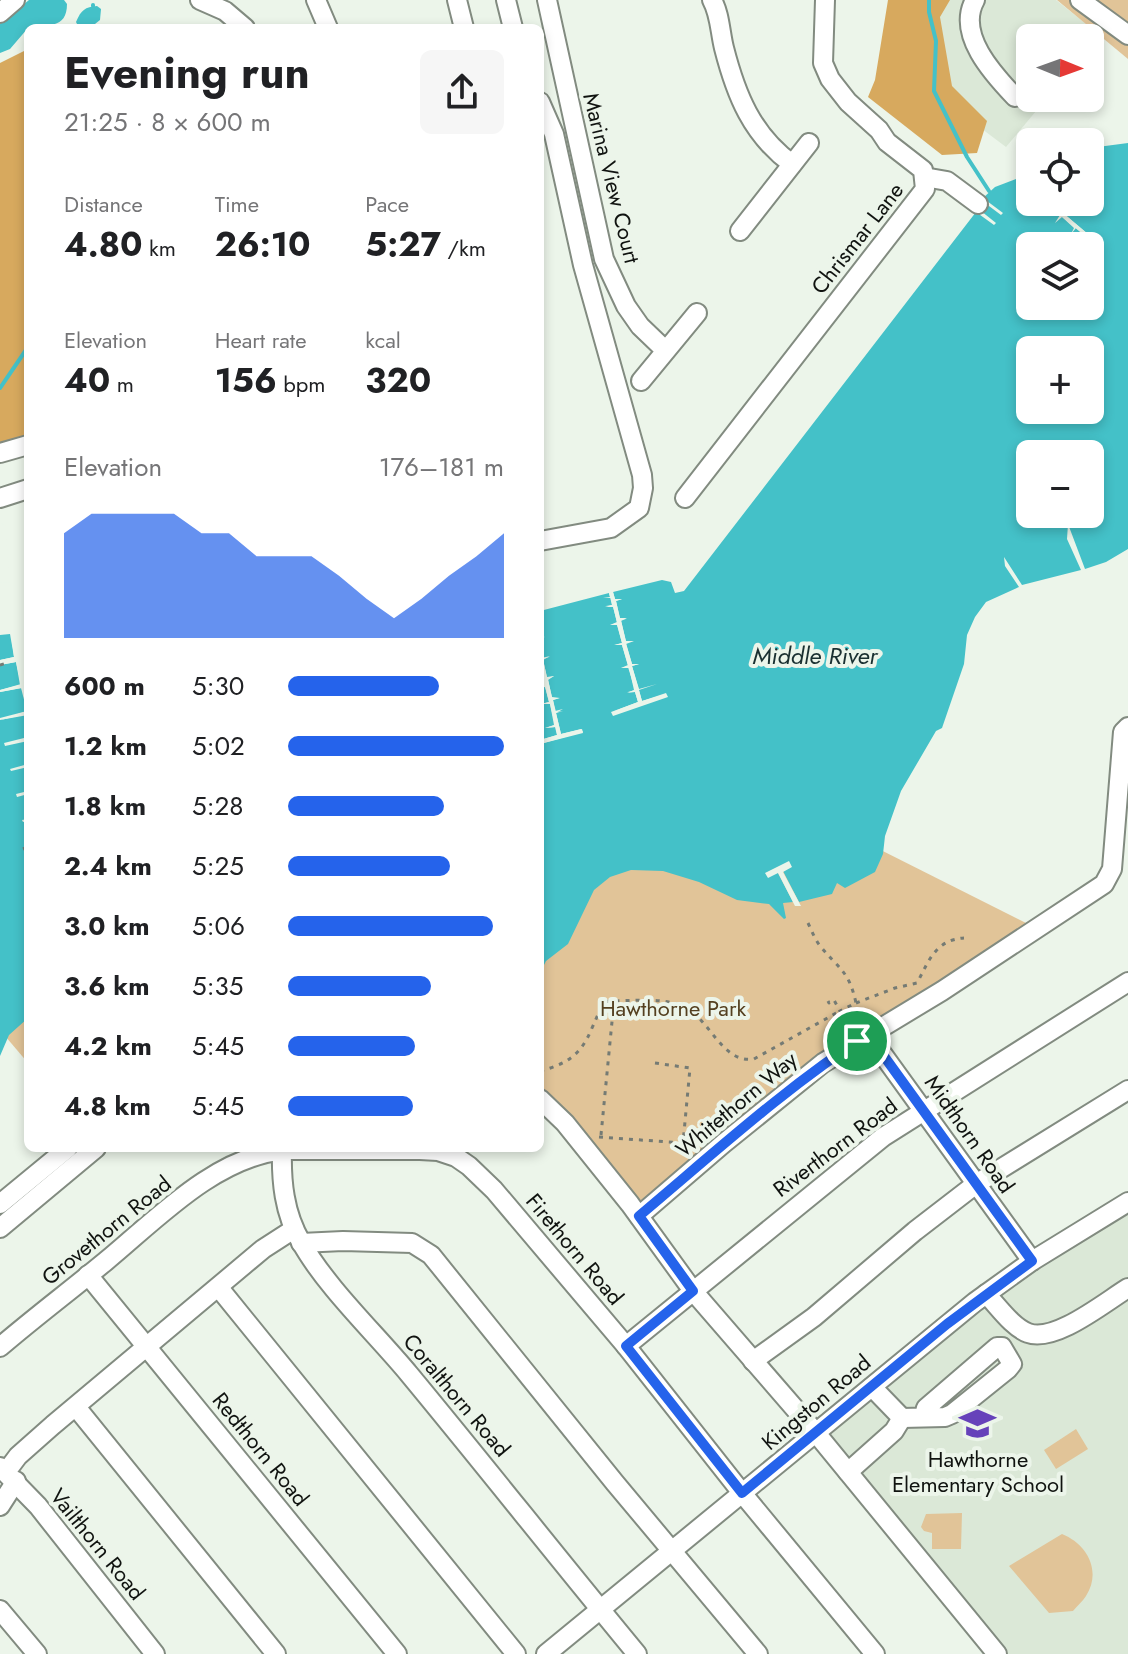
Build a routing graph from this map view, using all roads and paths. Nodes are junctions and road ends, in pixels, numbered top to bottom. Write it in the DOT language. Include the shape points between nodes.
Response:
graph roads {
  1 [pos="15,0"];
  2 [pos="200,0"];
  3 [pos="316,0"];
  4 [pos="457,0"];
  5 [pos="506,0"];
  6 [pos="547,0"];
  7 [pos="712,0"];
  8 [pos="825,0"];
  9 [pos="975,0"];
  10 [pos="1080,0"];
  11 [pos="0,13"];
  12 [pos="240,24"];
  13 [pos="326,24"];
  14 [pos="463,24"];
  15 [pos="512,24"];
  16 [pos="1128,35"];
  17 [pos="1015,97"];
  18 [pos="544,111"];
  19 [pos="809,143"];
  20 [pos="792,164"];
  21 [pos="924,177"];
  22 [pos="978,204"];
  23 [pos="740,231"];
  24 [pos="697,313"];
  25 [pos="665,350"];
  26 [pos="641,381"];
  27 [pos="24,446"];
  28 [pos="0,453"];
  29 [pos="24,490"];
  30 [pos="0,498"];
  31 [pos="685,498"];
  32 [pos="544,540"];
  33 [pos="7,663"];
  34 [pos="0,665"];
  35 [pos="1128,727"];
  36 [pos="1120,869"];
  37 [pos="808,923"];
  38 [pos="964,938"];
  39 [pos="1128,982"];
  40 [pos="614,1001"];
  41 [pos="828,1001"];
  42 [pos="856,1003"];
  43 [pos="840,1011"];
  44 [pos="862,1038"];
  45 [pos="655,1063"];
  46 [pos="544,1070"];
  47 [pos="1128,1090"];
  48 [pos="544,1103"];
  49 [pos="924,1110"];
  50 [pos="601,1135"];
  51 [pos="683,1143"];
  52 [pos="63,1152"];
  53 [pos="91,1152"];
  54 [pos="270,1152"];
  55 [pos="282,1152"];
  56 [pos="441,1152"];
  57 [pos="586,1152"];
  58 [pos="697,1166"];
  59 [pos="976,1184"];
  60 [pos="1128,1202"];
  61 [pos="0,1204"];
  62 [pos="639,1216"];
  63 [pos="0,1228"];
  64 [pos="298,1236"];
  65 [pos="1032,1261"];
  66 [pos="88,1275"];
  67 [pos="219,1288"];
  68 [pos="1128,1288"];
  69 [pos="693,1291"];
  70 [pos="986,1294"];
  71 [pos="146,1346"];
  72 [pos="626,1346"];
  73 [pos="0,1347"];
  74 [pos="753,1361"];
  75 [pos="872,1387"];
  76 [pos="76,1407"];
  77 [pos="925,1412"];
  78 [pos="898,1424"];
  79 [pos="816,1433"];
  80 [pos="848,1472"];
  81 [pos="7,1474"];
  82 [pos="742,1493"];
  83 [pos="0,1506"];
  84 [pos="672,1552"];
  85 [pos="0,1610"];
  86 [pos="601,1611"];
  87 [pos="37,1654"];
  88 [pos="155,1654"];
  89 [pos="276,1654"];
  90 [pos="397,1654"];
  91 [pos="516,1654"];
  92 [pos="546,1654"];
  93 [pos="637,1654"];
  94 [pos="758,1654"];
  95 [pos="875,1654"];
  96 [pos="997,1654"];
  1 -- 11 [label="street"];
  2 -- 12 [label="street"];
  3 -- 13 [label="street"];
  4 -- 14 [label="street"];
  5 -- 15 [label="street"];
  6 -- 25 [label="street, Marina View Court" via="604,259 626,306"];
  7 -- 20 [label="street" via="731,74 746,108 771,148"];
  8 -- 21 [label="street, Chrismar Lane" via="823,63 830,79 887,142 923,170"];
  9 -- 17 [label="street" via="972,32 988,69"];
  10 -- 16 [label="street"];
  18 -- 32 [label="street" via="643,488 639,508 611,528"];
  19 -- 20 [label="street"];
  20 -- 23 [label="street"];
  21 -- 22 [label="street" via="947,181"];
  21 -- 31 [label="street, Chrismar Lane" via="925,189"];
  24 -- 25 [label="street"];
  25 -- 26 [label="street"];
  27 -- 28 [label="street"];
  29 -- 30 [label="street"];
  33 -- 34 [label="path"];
  35 -- 36 [label="street, Whitethorn Way" via="1123,732"];
  36 -- 44 [label="street, Whitethorn Way" via="942,991"];
  37 -- 42 [label="path" via="819,945 845,971"];
  38 -- 42 [label="path" via="933,951 917,983"];
  39 -- 49 [label="street, Riverthorn Road"];
  40 -- 43 [label="path" via="686,1007 743,1061"];
  40 -- 46 [label="path" via="597,1012 575,1058"];
  40 -- 50 [label="path"];
  41 -- 43 [label="path" via="834,1000"];
  42 -- 43 [label="path"];
  43 -- 44 [label="path"];
  44 -- 49 [label="street, Midthorn Road"];
  44 -- 58 [label="street, Whitethorn Way" via="823,1063"];
  45 -- 51 [label="path" via="690,1068"];
  47 -- 59 [label="street"];
  48 -- 57 [label="street"];
  49 -- 59 [label="street, Midthorn Road"];
  49 -- 69 [label="street, Riverthorn Road" via="883,1137"];
  50 -- 51 [label="path"];
  50 -- 57 [label="path"];
  51 -- 58 [label="path"];
  52 -- 61 [label="street"];
  53 -- 63 [label="street"];
  54 -- 66 [label="street, Grovethorn Road" via="218,1172"];
  55 -- 64 [label="street, Coralthorn Road" via="282,1187"];
  56 -- 72 [label="street, Firethorn Road" via="469,1166 494,1190"];
  57 -- 62 [label="street"];
  58 -- 62 [label="street, Whitethorn Way"];
  59 -- 65 [label="street, Midthorn Road"];
  59 -- 74 [label="street"];
  60 -- 65 [label="street, Kingston Road"];
  62 -- 69 [label="street"];
  64 -- 67 [label="street" via="279,1237"];
  64 -- 84 [label="street" via="412,1243 431,1255"];
  64 -- 86 [label="street, Coralthorn Road"];
  65 -- 70 [label="street, Kingston Road"];
  66 -- 71 [label="street, Redthorn Road"];
  66 -- 73 [label="street, Grovethorn Road"];
  67 -- 71 [label="street"];
  67 -- 91 [label="street"];
  68 -- 70 [label="street" via="1069,1325 1040,1335 1019,1327"];
  69 -- 72 [label="street, Riverthorn Road"];
  69 -- 74 [label="street"];
  70 -- 75 [label="street, Kingston Road"];
  71 -- 76 [label="street"];
  71 -- 90 [label="street, Redthorn Road"];
  72 -- 82 [label="street, Firethorn Road"];
  74 -- 79 [label="street"];
  75 -- 78 [label="street"];
  75 -- 79 [label="street, Kingston Road"];
  76 -- 81 [label="street" via="18,1456"];
  76 -- 89 [label="street"];
  77 -- 77 [label="street" via="952,1414 1008,1369 1012,1364 1002,1347"];
  77 -- 78 [label="street"];
  78 -- 80 [label="street"];
  79 -- 80 [label="street"];
  79 -- 82 [label="street, Kingston Road"];
  80 -- 96 [label="street"];
  81 -- 83 [label="street"];
  81 -- 88 [label="street, Vailthorn Road"];
  82 -- 84 [label="street, Kingston Road"];
  82 -- 95 [label="street, Firethorn Road"];
  84 -- 86 [label="street, Kingston Road"];
  84 -- 94 [label="street"];
  85 -- 87 [label="street"];
  86 -- 92 [label="street, Kingston Road"];
  86 -- 93 [label="street, Coralthorn Road"];
}
